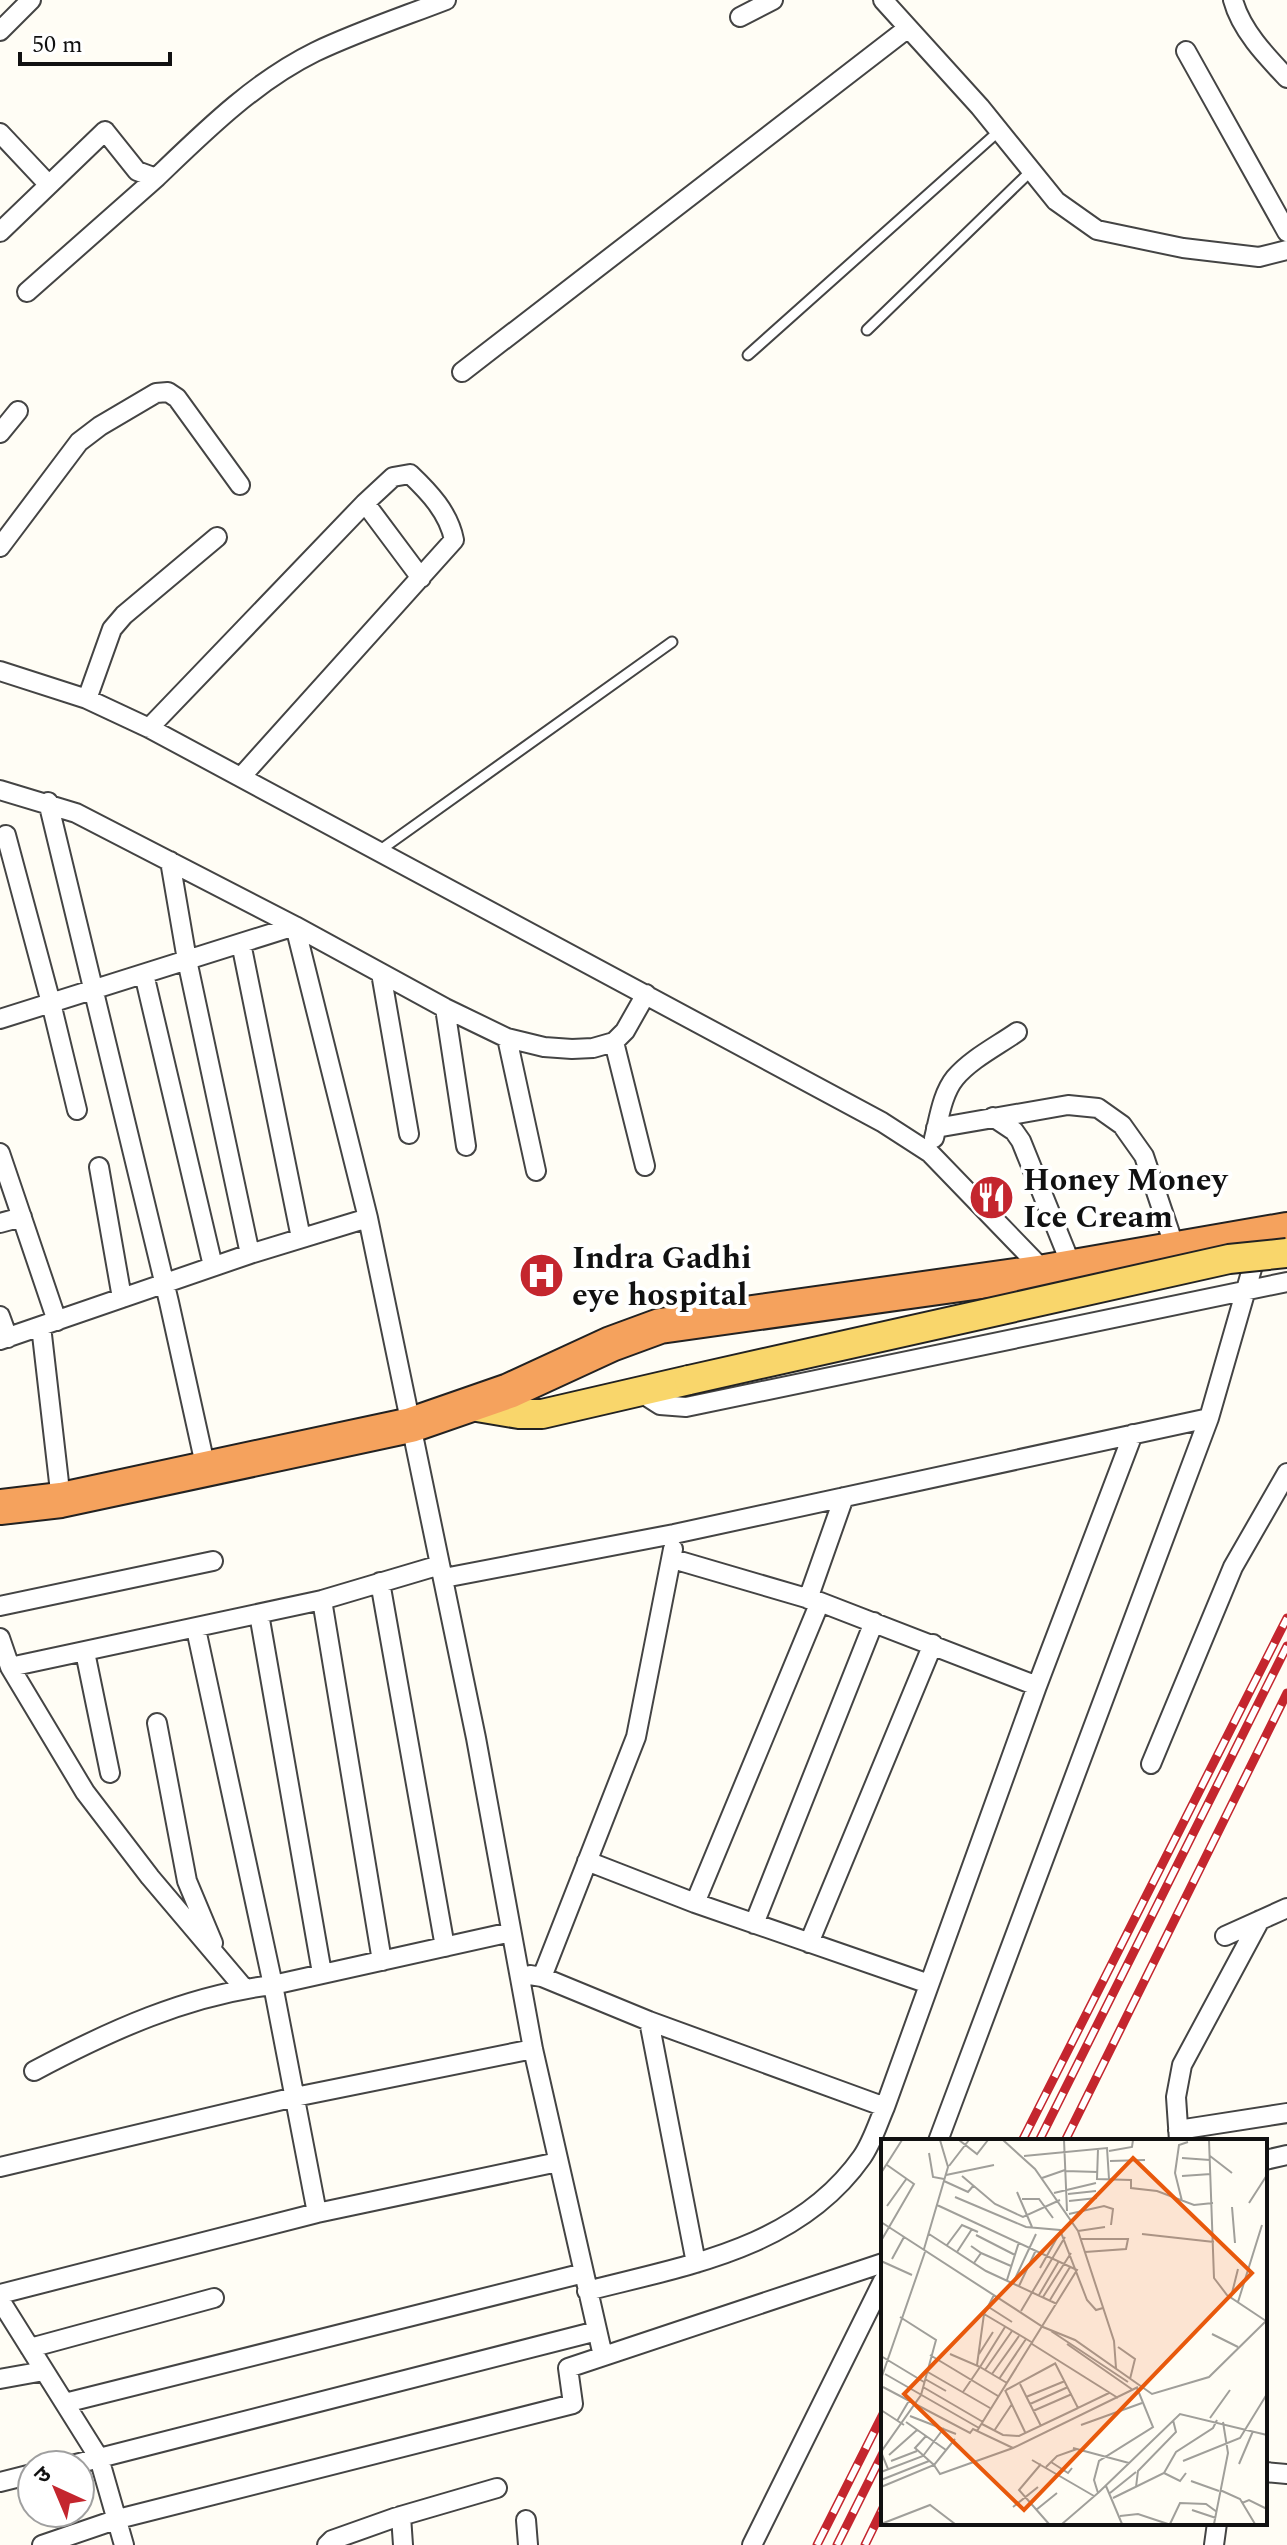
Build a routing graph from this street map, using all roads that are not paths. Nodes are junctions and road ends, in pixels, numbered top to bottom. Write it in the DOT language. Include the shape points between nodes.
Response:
graph roads {
  1 [pos="31,0"];
  2 [pos="446,0"];
  3 [pos="773,0"];
  4 [pos="883,0"];
  5 [pos="1233,0"];
  6 [pos="740,17"];
  7 [pos="908,28"];
  8 [pos="0,31"];
  9 [pos="1186,51"];
  10 [pos="1287,78"];
  11 [pos="999,131"];
  12 [pos="0,133"];
  13 [pos="1032,170"];
  14 [pos="156,178"];
  15 [pos="49,185"];
  16 [pos="0,232"];
  17 [pos="1287,232"];
  18 [pos="1287,250"];
  19 [pos="27,292"];
  20 [pos="867,330"];
  21 [pos="748,355"];
  22 [pos="462,372"];
  23 [pos="18,411"];
  24 [pos="0,433"];
  25 [pos="240,485"];
  26 [pos="365,503"];
  27 [pos="217,537"];
  28 [pos="0,547"];
  29 [pos="421,578"];
  30 [pos="672,642"];
  31 [pos="0,671"];
  32 [pos="87,699"];
  33 [pos="149,728"];
  34 [pos="241,777"];
  35 [pos="0,790"];
  36 [pos="48,802"];
  37 [pos="6,835"];
  38 [pos="379,851"];
  39 [pos="170,861"];
  40 [pos="295,926"];
  41 [pos="241,943"];
  42 [pos="187,960"];
  43 [pos="381,973"];
  44 [pos="144,974"];
  45 [pos="91,990"];
  46 [pos="646,994"];
  47 [pos="51,1003"];
  48 [pos="445,1008"];
  49 [pos="0,1019"];
  50 [pos="1017,1032"];
  51 [pos="507,1038"];
  52 [pos="614,1042"];
  53 [pos="77,1110"];
  54 [pos="993,1117"];
  55 [pos="936,1128"];
  56 [pos="409,1134"];
  57 [pos="466,1146"];
  58 [pos="0,1153"];
  59 [pos="930,1153"];
  60 [pos="645,1166"];
  61 [pos="99,1167"];
  62 [pos="536,1171"];
  63 [pos="22,1217"];
  64 [pos="368,1218"];
  65 [pos="0,1223"];
  66 [pos="301,1238"];
  67 [pos="1279,1238"];
  68 [pos="1175,1248"];
  69 [pos="250,1254"];
  70 [pos="213,1266"];
  71 [pos="1059,1270"];
  72 [pos="1287,1282"];
  73 [pos="164,1283"];
  74 [pos="1246,1289"];
  75 [pos="122,1298"];
  76 [pos="0,1316"];
  77 [pos="49,1324"];
  78 [pos="4,1339"];
  79 [pos="638,1391"];
  80 [pos="471,1406"];
  81 [pos="1209,1418"];
  82 [pos="411,1425"];
  83 [pos="1133,1434"];
  84 [pos="206,1469"];
  85 [pos="1287,1473"];
  86 [pos="844,1497"];
  87 [pos="61,1500"];
  88 [pos="0,1507"];
  89 [pos="674,1534"];
  90 [pos="673,1559"];
  91 [pos="213,1561"];
  92 [pos="442,1572"];
  93 [pos="380,1582"];
  94 [pos="322,1600"];
  95 [pos="814,1600"];
  96 [pos="0,1606"];
  97 [pos="259,1614"];
  98 [pos="874,1622"];
  99 [pos="196,1629"];
  100 [pos="0,1638"];
  101 [pos="933,1644"];
  102 [pos="85,1652"];
  103 [pos="10,1667"];
  104 [pos="1037,1686"];
  105 [pos="157,1723"];
  106 [pos="1151,1764"];
  107 [pos="110,1773"];
  108 [pos="587,1861"];
  109 [pos="695,1903"];
  110 [pos="1287,1908"];
  111 [pos="1260,1920"];
  112 [pos="754,1924"];
  113 [pos="511,1932"];
  114 [pos="1225,1936"];
  115 [pos="809,1943"];
  116 [pos="445,1947"];
  117 [pos="220,1960"];
  118 [pos="382,1961"];
  119 [pos="322,1973"];
  120 [pos="519,1974"];
  121 [pos="542,1977"];
  122 [pos="929,1984"];
  123 [pos="273,1985"];
  124 [pos="244,1988"];
  125 [pos="649,2021"];
  126 [pos="533,2049"];
  127 [pos="34,2071"];
  128 [pos="295,2097"];
  129 [pos="885,2107"];
  130 [pos="1287,2113"];
  131 [pos="1178,2136"];
  132 [pos="939,2139"];
  133 [pos="1287,2155"];
  134 [pos="1267,2160"];
  135 [pos="558,2162"];
  136 [pos="0,2167"];
  137 [pos="317,2213"];
  138 [pos="696,2263"];
  139 [pos="881,2264"];
  140 [pos="586,2282"];
  141 [pos="881,2285"];
  142 [pos="0,2294"];
  143 [pos="214,2298"];
  144 [pos="0,2300"];
  145 [pos="597,2331"];
  146 [pos="30,2348"];
  147 [pos="603,2356"];
  148 [pos="44,2371"];
  149 [pos="0,2379"];
  150 [pos="65,2403"];
  151 [pos="99,2458"];
  152 [pos="96,2459"];
  153 [pos="1267,2472"];
  154 [pos="1287,2474"];
  155 [pos="497,2488"];
  156 [pos="401,2516"];
  157 [pos="118,2519"];
  158 [pos="526,2520"];
  159 [pos="1217,2525"];
  160 [pos="54,2543"];
  161 [pos="124,2545"];
  162 [pos="327,2545"];
  163 [pos="403,2545"];
  164 [pos="528,2545"];
  165 [pos="752,2545"];
  166 [pos="1214,2545"];
  1 -- 8 [label="street"];
  2 -- 14 [label="street" via="313,53 215,122"];
  3 -- 6 [label="street"];
  4 -- 7 [label="street"];
  5 -- 10 [label="street" via="1237,15"];
  7 -- 11 [label="street"];
  7 -- 22 [label="street"];
  9 -- 17 [label="street"];
  11 -- 13 [label="street"];
  11 -- 21 [label="lane"];
  12 -- 15 [label="street"];
  13 -- 18 [label="street" via="1056,201 1097,230 1259,257"];
  13 -- 20 [label="lane"];
  14 -- 15 [label="street" via="137,171 105,131"];
  14 -- 19 [label="street"];
  15 -- 16 [label="street"];
  23 -- 24 [label="street"];
  25 -- 28 [label="street" via="177,398 156,393 79,442"];
  26 -- 29 [label="street"];
  26 -- 29 [label="street" via="401,474 410,474 432,495 454,540"];
  26 -- 33 [label="street"];
  27 -- 32 [label="street" via="112,629"];
  29 -- 34 [label="street"];
  30 -- 38 [label="lane"];
  31 -- 32 [label="street"];
  32 -- 33 [label="street"];
  33 -- 34 [label="street"];
  34 -- 38 [label="street"];
  35 -- 36 [label="street"];
  36 -- 39 [label="street"];
  36 -- 45 [label="street"];
  37 -- 47 [label="street"];
  38 -- 46 [label="street"];
  39 -- 40 [label="street"];
  39 -- 42 [label="street"];
  40 -- 41 [label="street"];
  40 -- 43 [label="street"];
  40 -- 64 [label="street"];
  41 -- 42 [label="street"];
  41 -- 66 [label="street"];
  42 -- 44 [label="street"];
  42 -- 69 [label="street"];
  43 -- 48 [label="street"];
  43 -- 56 [label="street"];
  44 -- 45 [label="street"];
  44 -- 70 [label="street"];
  45 -- 47 [label="street"];
  45 -- 73 [label="street"];
  46 -- 52 [label="street"];
  46 -- 59 [label="street"];
  47 -- 49 [label="street"];
  47 -- 53 [label="street"];
  48 -- 51 [label="street"];
  48 -- 57 [label="street"];
  50 -- 55 [label="street" via="954,1080"];
  51 -- 52 [label="street" via="572,1049"];
  51 -- 62 [label="street"];
  52 -- 60 [label="street"];
  54 -- 55 [label="street"];
  54 -- 68 [label="street" via="1068,1105 1098,1108 1122,1125 1144,1156"];
  54 -- 71 [label="street" via="1021,1141"];
  55 -- 59 [label="street"];
  58 -- 63 [label="street"];
  59 -- 71 [label="street"];
  61 -- 75 [label="street"];
  63 -- 65 [label="street"];
  63 -- 77 [label="street"];
  64 -- 66 [label="street"];
  64 -- 82 [label="street"];
  66 -- 69 [label="street"];
  67 -- 68 [label="highway"];
  67 -- 74 [label="street"];
  67 -- 79 [label="main road, bridge" via="1229,1259"];
  68 -- 71 [label="highway"];
  69 -- 70 [label="street"];
  70 -- 73 [label="street"];
  71 -- 80 [label="highway" via="660,1326"];
  72 -- 74 [label="street"];
  73 -- 75 [label="street"];
  73 -- 84 [label="street"];
  74 -- 79 [label="street" via="686,1407 660,1405"];
  74 -- 81 [label="street"];
  75 -- 77 [label="street"];
  76 -- 78 [label="street"];
  77 -- 78 [label="street"];
  77 -- 87 [label="street"];
  79 -- 80 [label="main road" via="542,1414"];
  80 -- 82 [label="highway"];
  81 -- 83 [label="street"];
  81 -- 132 [label="street"];
  82 -- 84 [label="highway"];
  82 -- 92 [label="street"];
  83 -- 86 [label="street"];
  83 -- 104 [label="street"];
  84 -- 87 [label="highway"];
  85 -- 106 [label="street" via="1233,1567"];
  86 -- 89 [label="street"];
  86 -- 95 [label="street"];
  87 -- 88 [label="highway"];
  89 -- 90 [label="street"];
  89 -- 92 [label="street"];
  90 -- 95 [label="street"];
  90 -- 108 [label="street" via="636,1737"];
  91 -- 96 [label="street"];
  92 -- 93 [label="street"];
  92 -- 113 [label="street"];
  93 -- 94 [label="street"];
  93 -- 116 [label="street"];
  94 -- 97 [label="street"];
  94 -- 118 [label="street"];
  95 -- 98 [label="street"];
  95 -- 109 [label="street"];
  97 -- 99 [label="street"];
  97 -- 119 [label="street"];
  98 -- 101 [label="street"];
  98 -- 112 [label="street"];
  99 -- 102 [label="street"];
  99 -- 123 [label="street"];
  100 -- 103 [label="street"];
  101 -- 104 [label="street"];
  101 -- 115 [label="street"];
  102 -- 103 [label="street"];
  102 -- 107 [label="street"];
  103 -- 117 [label="street" via="85,1792"];
  104 -- 122 [label="street"];
  105 -- 117 [label="street" via="187,1881"];
  108 -- 109 [label="street"];
  108 -- 121 [label="street"];
  109 -- 112 [label="street"];
  110 -- 111 [label="street"];
  111 -- 114 [label="street"];
  111 -- 131 [label="street" via="1182,2065 1176,2097"];
  112 -- 115 [label="street"];
  113 -- 116 [label="street"];
  113 -- 120 [label="street"];
  115 -- 122 [label="street"];
  116 -- 118 [label="street"];
  117 -- 124 [label="street"];
  118 -- 119 [label="street"];
  119 -- 123 [label="street"];
  120 -- 121 [label="street"];
  120 -- 126 [label="street"];
  121 -- 125 [label="street"];
  122 -- 129 [label="street"];
  123 -- 124 [label="street"];
  123 -- 128 [label="street"];
  124 -- 127 [label="street" via="149,2016"];
  125 -- 129 [label="street"];
  125 -- 138 [label="street"];
  126 -- 128 [label="street"];
  126 -- 135 [label="street"];
  128 -- 136 [label="street"];
  128 -- 137 [label="street"];
  129 -- 138 [label="street" via="863,2156 825,2200 770,2237"];
  130 -- 131 [label="street"];
  133 -- 134 [label="street"];
  135 -- 137 [label="street"];
  135 -- 140 [label="street"];
  137 -- 142 [label="street"];
  138 -- 140 [label="street"];
  139 -- 147 [label="street"];
  140 -- 145 [label="street"];
  140 -- 150 [label="street"];
  141 -- 165 [label="street"];
  143 -- 146 [label="street"];
  144 -- 146 [label="street"];
  145 -- 147 [label="street"];
  145 -- 151 [label="street"];
  146 -- 148 [label="street"];
  147 -- 157 [label="street" via="568,2368 573,2404"];
  148 -- 149 [label="street"];
  148 -- 150 [label="street"];
  150 -- 151 [label="street"];
  151 -- 152 [label="street"];
  151 -- 157 [label="street"];
  153 -- 154 [label="street"];
  155 -- 156 [label="street"];
  156 -- 162 [label="street"];
  156 -- 163 [label="street"];
  157 -- 160 [label="street"];
  157 -- 161 [label="street"];
  158 -- 164 [label="street"];
  159 -- 166 [label="street"];
}
